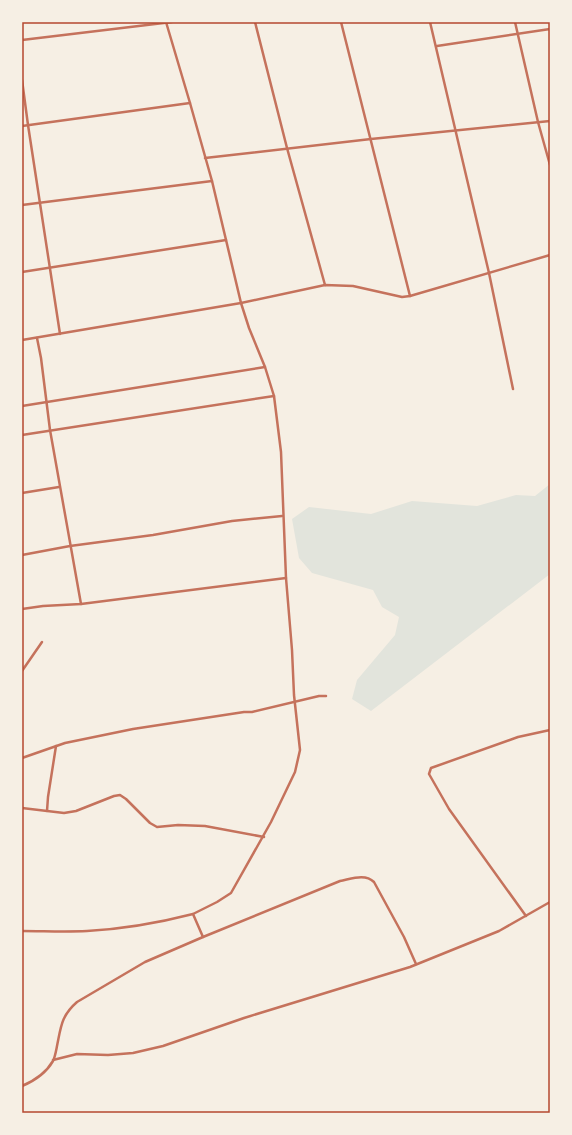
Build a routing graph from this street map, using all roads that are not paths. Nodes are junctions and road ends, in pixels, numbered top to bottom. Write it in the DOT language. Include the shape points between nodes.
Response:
graph roads {
  1 [pos="166,22"];
  2 [pos="172,22"];
  3 [pos="255,22"];
  4 [pos="341,22"];
  5 [pos="430,22"];
  6 [pos="515,22"];
  7 [pos="550,29"];
  8 [pos="518,34"];
  9 [pos="22,40"];
  10 [pos="437,46"];
  11 [pos="22,80"];
  12 [pos="190,103"];
  13 [pos="550,121"];
  14 [pos="538,122"];
  15 [pos="28,125"];
  16 [pos="22,126"];
  17 [pos="454,131"];
  18 [pos="371,139"];
  19 [pos="287,148"];
  20 [pos="205,158"];
  21 [pos="550,165"];
  22 [pos="212,181"];
  23 [pos="39,202"];
  24 [pos="22,205"];
  25 [pos="226,240"];
  26 [pos="550,254"];
  27 [pos="50,267"];
  28 [pos="22,272"];
  29 [pos="489,273"];
  30 [pos="325,285"];
  31 [pos="410,296"];
  32 [pos="241,303"];
  33 [pos="60,334"];
  34 [pos="37,338"];
  35 [pos="22,340"];
  36 [pos="265,367"];
  37 [pos="513,389"];
  38 [pos="274,396"];
  39 [pos="46,402"];
  40 [pos="22,406"];
  41 [pos="50,430"];
  42 [pos="22,435"];
  43 [pos="59,487"];
  44 [pos="22,493"];
  45 [pos="282,516"];
  46 [pos="70,546"];
  47 [pos="22,555"];
  48 [pos="286,578"];
  49 [pos="81,604"];
  50 [pos="22,609"];
  51 [pos="42,642"];
  52 [pos="22,671"];
  53 [pos="326,696"];
  54 [pos="294,702"];
  55 [pos="550,730"];
  56 [pos="56,746"];
  57 [pos="22,758"];
  58 [pos="22,808"];
  59 [pos="47,811"];
  60 [pos="264,836"];
  61 [pos="550,902"];
  62 [pos="193,914"];
  63 [pos="526,916"];
  64 [pos="22,931"];
  65 [pos="203,937"];
  66 [pos="416,964"];
  67 [pos="54,1060"];
  68 [pos="22,1086"];
  1 -- 2 [label="street"];
  1 -- 9 [label="street"];
  1 -- 12 [label="street"];
  3 -- 19 [label="street"];
  4 -- 18 [label="street"];
  5 -- 10 [label="street"];
  6 -- 8 [label="street"];
  7 -- 8 [label="street"];
  8 -- 10 [label="street"];
  8 -- 14 [label="street"];
  10 -- 17 [label="street"];
  11 -- 15 [label="street"];
  12 -- 15 [label="street"];
  12 -- 20 [label="street"];
  13 -- 14 [label="street"];
  14 -- 17 [label="street"];
  14 -- 21 [label="street"];
  15 -- 16 [label="street"];
  15 -- 23 [label="street"];
  17 -- 18 [label="street"];
  17 -- 29 [label="street"];
  18 -- 19 [label="street"];
  18 -- 31 [label="street"];
  19 -- 20 [label="street"];
  19 -- 30 [label="street"];
  20 -- 22 [label="street"];
  22 -- 23 [label="street"];
  22 -- 25 [label="street"];
  23 -- 24 [label="street"];
  23 -- 27 [label="street"];
  25 -- 27 [label="street"];
  25 -- 32 [label="street"];
  26 -- 29 [label="street"];
  27 -- 28 [label="street"];
  27 -- 33 [label="street"];
  29 -- 31 [label="street"];
  29 -- 37 [label="street"];
  30 -- 31 [label="street" via="353,286 402,297"];
  30 -- 32 [label="street"];
  32 -- 33 [label="street"];
  32 -- 36 [label="street"];
  33 -- 34 [label="street"];
  34 -- 35 [label="street"];
  34 -- 39 [label="street"];
  36 -- 38 [label="street"];
  36 -- 39 [label="street"];
  38 -- 41 [label="street"];
  38 -- 45 [label="street" via="281,452"];
  39 -- 40 [label="street"];
  39 -- 41 [label="street"];
  41 -- 42 [label="street"];
  41 -- 43 [label="street"];
  43 -- 44 [label="street"];
  43 -- 46 [label="street"];
  45 -- 46 [label="street"];
  45 -- 48 [label="street"];
  46 -- 47 [label="street"];
  46 -- 49 [label="street"];
  48 -- 49 [label="street"];
  48 -- 54 [label="street"];
  49 -- 50 [label="street"];
  51 -- 52 [label="street"];
  53 -- 54 [label="street"];
  54 -- 56 [label="street" via="252,712 133,729"];
  54 -- 60 [label="street" via="300,750 296,772"];
  55 -- 63 [label="street" via="518,737 429,770 431,780 449,808"];
  56 -- 57 [label="street"];
  56 -- 59 [label="street"];
  58 -- 59 [label="street"];
  59 -- 60 [label="street" via="76,811 120,795 157,827 206,826"];
  60 -- 62 [label="street" via="231,893"];
  61 -- 63 [label="street"];
  62 -- 64 [label="street" via="129,927 86,931"];
  62 -- 65 [label="street"];
  63 -- 66 [label="street" via="499,930"];
  65 -- 66 [label="street" via="340,881 365,877 374,882"];
  65 -- 67 [label="street" via="145,962 77,1002 63,1019"];
  66 -- 67 [label="street" via="163,1046 133,1053 77,1054"];
  67 -- 68 [label="street" via="43,1074"];
}
